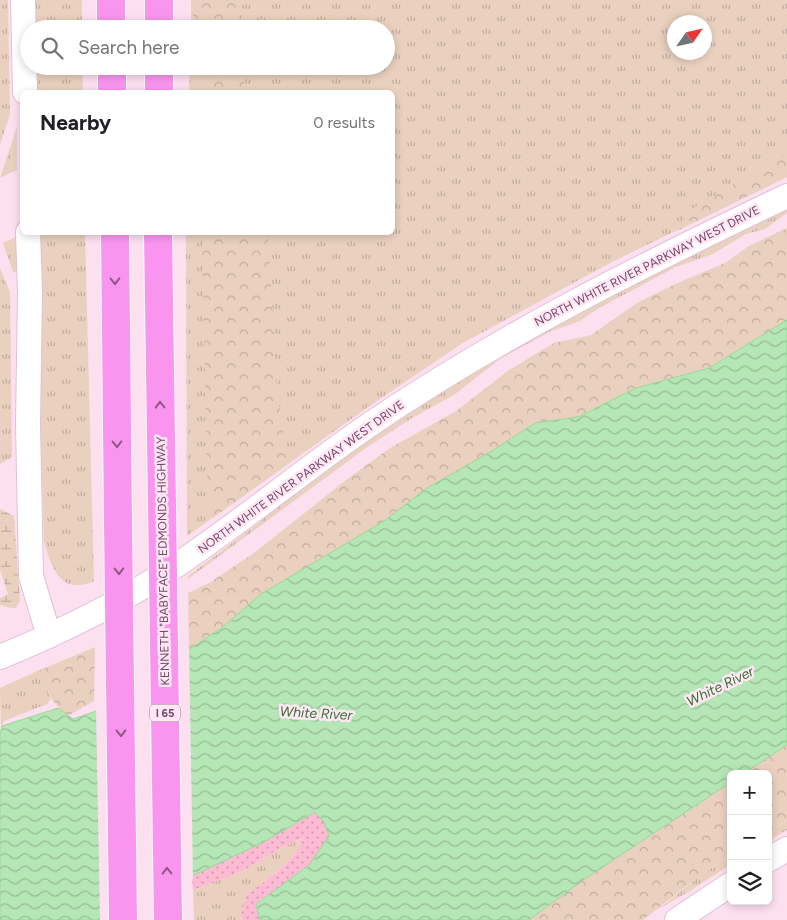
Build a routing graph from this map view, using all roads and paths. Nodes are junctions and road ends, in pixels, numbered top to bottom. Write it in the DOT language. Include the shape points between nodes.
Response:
graph roads {
  1 [pos="23,0"];
  2 [pos="111,0"];
  3 [pos="159,0"];
  4 [pos="23,20"];
  5 [pos="111,20"];
  6 [pos="159,20"];
  7 [pos="25,75"];
  8 [pos="112,75"];
  9 [pos="159,75"];
  10 [pos="25,90"];
  11 [pos="112,90"];
  12 [pos="159,90"];
  13 [pos="787,196"];
  14 [pos="28,235"];
  15 [pos="114,235"];
  16 [pos="158,235"];
  17 [pos="49,636"];
  18 [pos="0,657"];
  19 [pos="787,849"];
  20 [pos="772,858"];
  21 [pos="727,887"];
  22 [pos="124,920"];
  23 [pos="168,920"];
  24 [pos="677,920"];
  1 -- 4 [label="street"];
  2 -- 5 [label="highway"];
  3 -- 6 [label="highway"];
  7 -- 10 [label="street"];
  8 -- 11 [label="highway"];
  9 -- 12 [label="highway"];
  13 -- 17 [label="street, NORTH WHITE RIVER PARKWAY WEST DRIVE" via="578,299 488,350 372,423 166,573 107,608"];
  14 -- 17 [label="street" via="31,576"];
  15 -- 22 [label="highway, one-way, bridge"];
  23 -- 16 [label="highway, KENNETH \"BABYFACE\" EDMONDS HIGHWAY / I 65, one-way, bridge"];
  17 -- 18 [label="street, NORTH WHITE RIVER PARKWAY WEST DRIVE"];
  19 -- 20 [label="street"];
  21 -- 24 [label="street"];
}
